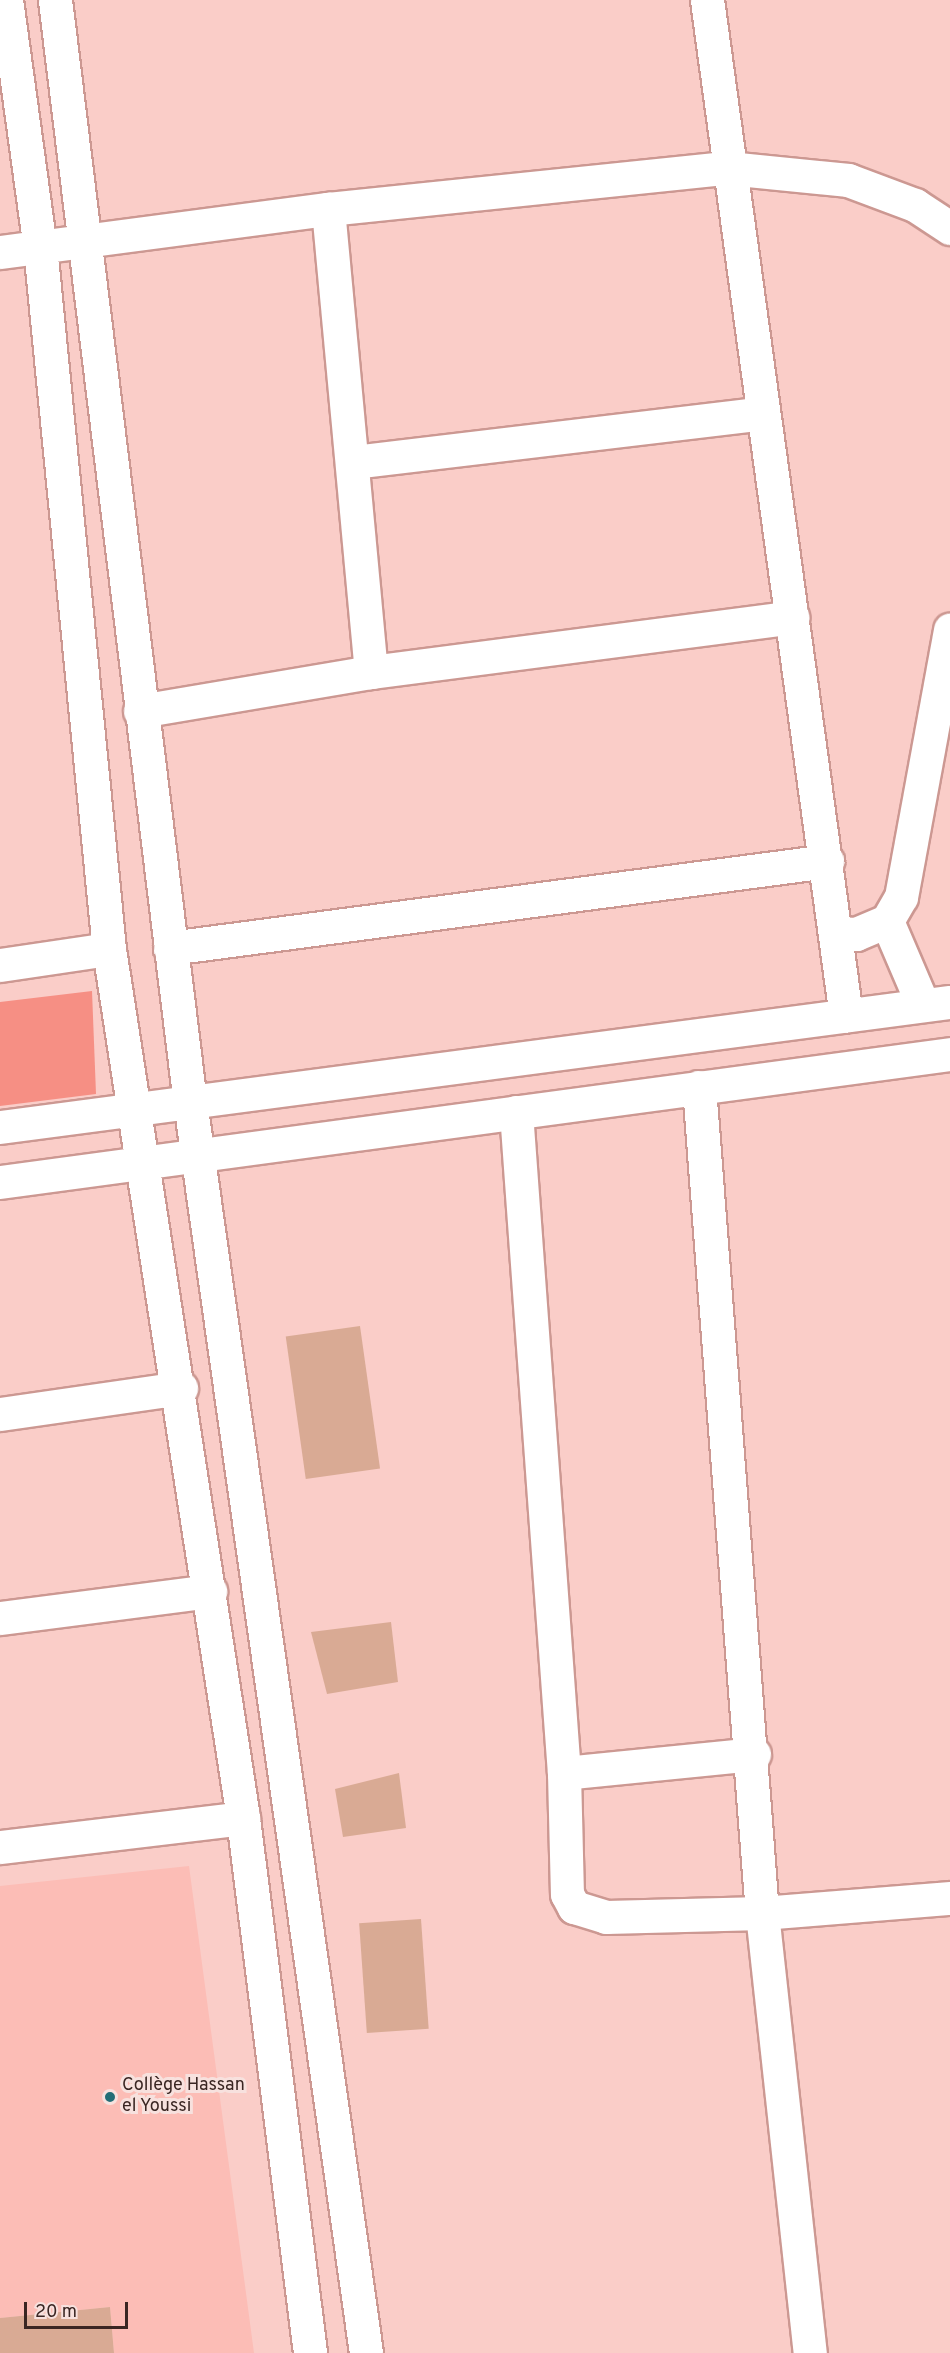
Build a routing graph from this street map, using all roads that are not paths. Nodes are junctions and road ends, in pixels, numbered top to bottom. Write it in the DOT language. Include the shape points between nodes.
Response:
graph roads {
  1 [pos="6,0"];
  2 [pos="55,0"];
  3 [pos="707,0"];
  4 [pos="728,168"];
  5 [pos="328,209"];
  6 [pos="950,228"];
  7 [pos="86,244"];
  8 [pos="40,247"];
  9 [pos="0,252"];
  10 [pos="762,413"];
  11 [pos="354,462"];
  12 [pos="792,617"];
  13 [pos="950,629"];
  14 [pos="371,672"];
  15 [pos="140,711"];
  16 [pos="827,861"];
  17 [pos="887,921"];
  18 [pos="835,933"];
  19 [pos="170,948"];
  20 [pos="109,949"];
  21 [pos="0,965"];
  22 [pos="937,1003"];
  23 [pos="846,1016"];
  24 [pos="950,1054"];
  25 [pos="699,1087"];
  26 [pos="190,1102"];
  27 [pos="135,1109"];
  28 [pos="516,1112"];
  29 [pos="0,1127"];
  30 [pos="198,1156"];
  31 [pos="144,1162"];
  32 [pos="0,1182"];
  33 [pos="181,1388"];
  34 [pos="0,1414"];
  35 [pos="210,1591"];
  36 [pos="0,1618"];
  37 [pos="754,1754"];
  38 [pos="564,1773"];
  39 [pos="243,1818"];
  40 [pos="0,1847"];
  41 [pos="950,1898"];
  42 [pos="762,1913"];
  43 [pos="310,2353"];
  44 [pos="366,2353"];
  45 [pos="810,2353"];
  1 -- 8 [label="street"];
  2 -- 7 [label="street"];
  3 -- 4 [label="street"];
  4 -- 5 [label="street"];
  4 -- 6 [label="street" via="848,180 915,205"];
  4 -- 10 [label="street"];
  5 -- 7 [label="street"];
  5 -- 11 [label="street"];
  7 -- 8 [label="street"];
  7 -- 15 [label="street"];
  8 -- 9 [label="street"];
  8 -- 20 [label="street"];
  10 -- 11 [label="street"];
  10 -- 12 [label="street"];
  11 -- 14 [label="street"];
  12 -- 14 [label="street"];
  12 -- 16 [label="street"];
  13 -- 17 [label="street" via="901,897"];
  14 -- 15 [label="street"];
  15 -- 19 [label="street"];
  16 -- 18 [label="street"];
  16 -- 19 [label="street"];
  17 -- 18 [label="street" via="856,934"];
  17 -- 22 [label="street"];
  18 -- 23 [label="street"];
  19 -- 26 [label="street"];
  20 -- 21 [label="street"];
  20 -- 27 [label="street"];
  22 -- 23 [label="street"];
  23 -- 26 [label="street"];
  24 -- 25 [label="street"];
  25 -- 28 [label="street"];
  25 -- 37 [label="street"];
  26 -- 27 [label="street"];
  26 -- 30 [label="street"];
  27 -- 29 [label="street"];
  27 -- 31 [label="street"];
  28 -- 30 [label="street"];
  28 -- 38 [label="street"];
  30 -- 31 [label="street"];
  30 -- 44 [label="street"];
  31 -- 32 [label="street"];
  31 -- 33 [label="street"];
  33 -- 34 [label="street"];
  33 -- 35 [label="street"];
  35 -- 36 [label="street"];
  35 -- 39 [label="street"];
  37 -- 38 [label="street"];
  37 -- 42 [label="street"];
  38 -- 42 [label="street" via="567,1894 574,1907 606,1917"];
  39 -- 40 [label="street"];
  39 -- 43 [label="street"];
  41 -- 42 [label="street"];
  42 -- 45 [label="street"];
}
